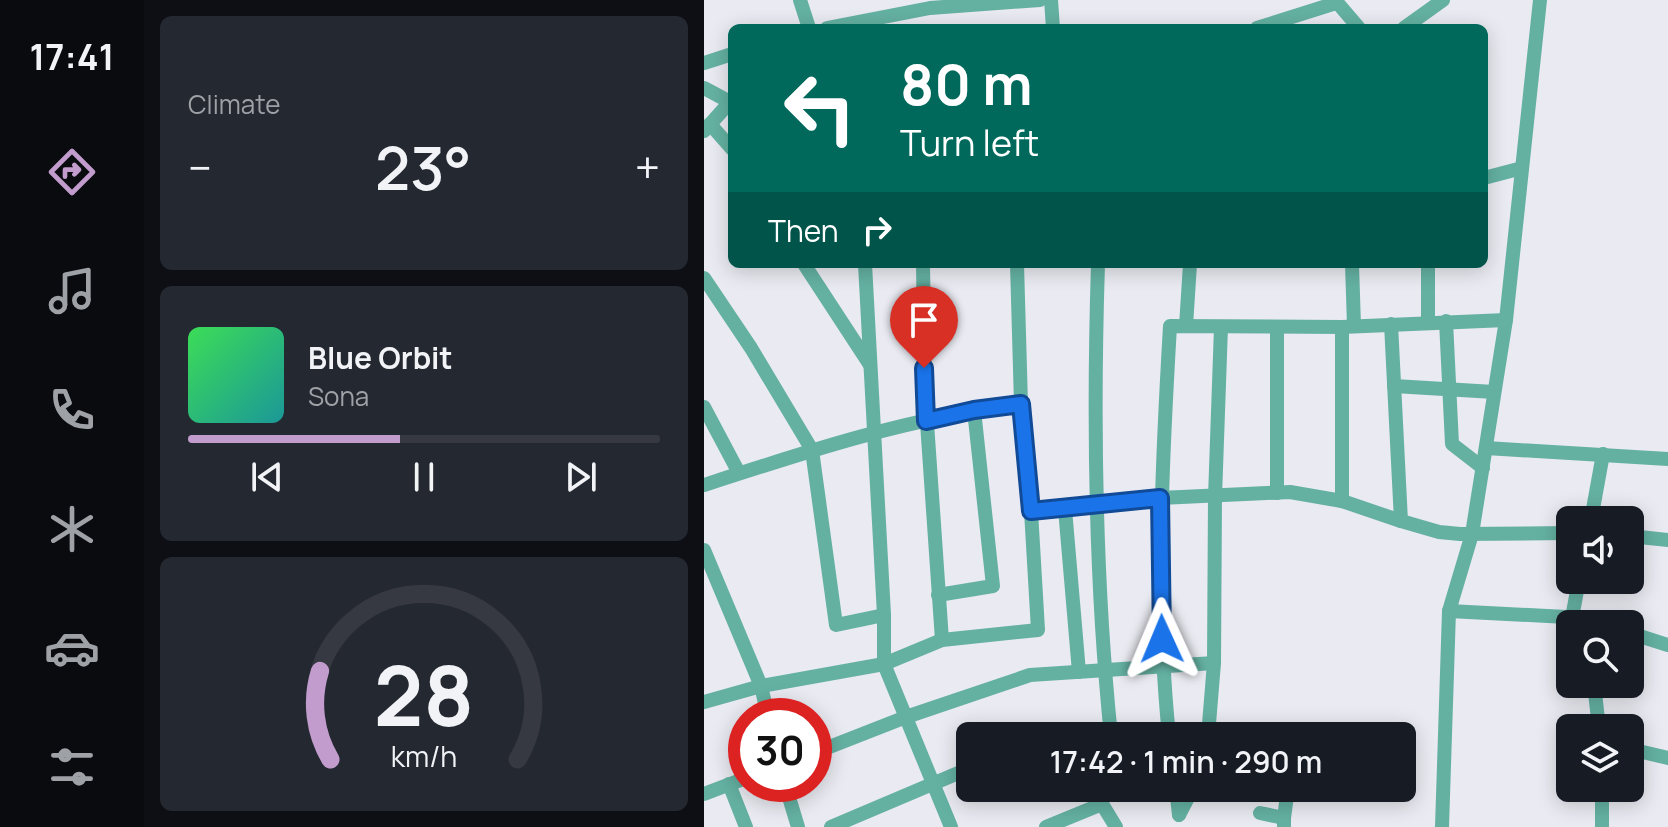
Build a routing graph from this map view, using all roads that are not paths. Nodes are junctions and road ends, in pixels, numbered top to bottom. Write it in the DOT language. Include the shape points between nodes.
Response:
graph roads {
  1 [pos="800,0"];
  2 [pos="1040,0"];
  3 [pos="1051,0"];
  4 [pos="1443,0"];
  5 [pos="1540,0"];
  6 [pos="1335,1"];
  7 [pos="808,24"];
  8 [pos="848,24"];
  9 [pos="1053,24"];
  10 [pos="1269,24"];
  11 [pos="1355,24"];
  12 [pos="1410,24"];
  13 [pos="728,55"];
  14 [pos="704,63"];
  15 [pos="704,88"];
  16 [pos="728,101"];
  17 [pos="728,106"];
  18 [pos="707,127"];
  19 [pos="728,145"];
  20 [pos="1522,168"];
  21 [pos="1488,177"];
  22 [pos="807,268"];
  23 [pos="865,268"];
  24 [pos="923,268"];
  25 [pos="1017,268"];
  26 [pos="1098,268"];
  27 [pos="1190,268"];
  28 [pos="1352,268"];
  29 [pos="1428,268"];
  30 [pos="704,278"];
  31 [pos="1506,320"];
  32 [pos="1446,321"];
  33 [pos="1428,322"];
  34 [pos="1391,324"];
  35 [pos="1186,326"];
  36 [pos="1221,327"];
  37 [pos="1277,327"];
  38 [pos="1348,327"];
  39 [pos="870,365"];
  40 [pos="1394,386"];
  41 [pos="1449,389"];
  42 [pos="1494,392"];
  43 [pos="1021,404"];
  44 [pos="704,407"];
  45 [pos="974,410"];
  46 [pos="926,421"];
  47 [pos="874,432"];
  48 [pos="1486,448"];
  49 [pos="812,450"];
  50 [pos="1603,454"];
  51 [pos="1668,459"];
  52 [pos="1483,468"];
  53 [pos="739,473"];
  54 [pos="704,485"];
  55 [pos="1277,493"];
  56 [pos="1215,497"];
  57 [pos="1160,498"];
  58 [pos="1342,501"];
  59 [pos="1097,506"];
  60 [pos="1594,506"];
  61 [pos="1065,509"];
  62 [pos="1031,511"];
  63 [pos="1401,521"];
  64 [pos="1556,533"];
  65 [pos="1472,534"];
  66 [pos="1644,537"];
  67 [pos="1668,540"];
  68 [pos="704,550"];
  69 [pos="718,583"];
  70 [pos="704,590"];
  71 [pos="938,595"];
  72 [pos="1449,611"];
  73 [pos="884,615"];
  74 [pos="1556,618"];
  75 [pos="1644,637"];
  76 [pos="942,640"];
  77 [pos="1668,645"];
  78 [pos="1214,663"];
  79 [pos="884,664"];
  80 [pos="1162,667"];
  81 [pos="1104,670"];
  82 [pos="1079,672"];
  83 [pos="761,686"];
  84 [pos="764,698"];
  85 [pos="704,702"];
  86 [pos="906,717"];
  87 [pos="1110,722"];
  88 [pos="1168,722"];
  89 [pos="1209,722"];
  90 [pos="832,746"];
  91 [pos="1644,752"];
  92 [pos="1668,758"];
  93 [pos="956,773"];
  94 [pos="933,782"];
  95 [pos="728,784"];
  96 [pos="704,794"];
  97 [pos="736,802"];
  98 [pos="790,802"];
  99 [pos="1178,802"];
  100 [pos="1186,802"];
  101 [pos="1286,802"];
  102 [pos="1602,802"];
  103 [pos="1102,804"];
  104 [pos="1260,813"];
  105 [pos="1284,823"];
  106 [pos="746,827"];
  107 [pos="798,827"];
  108 [pos="831,827"];
  109 [pos="951,827"];
  110 [pos="1046,827"];
  111 [pos="1116,827"];
  112 [pos="1442,827"];
  113 [pos="1602,827"];
  1 -- 7 [label="street"];
  2 -- 8 [label="street" via="930,8"];
  3 -- 9 [label="street"];
  4 -- 12 [label="street"];
  5 -- 20 [label="street"];
  6 -- 10 [label="street"];
  6 -- 11 [label="street"];
  13 -- 14 [label="street"];
  15 -- 16 [label="street"];
  17 -- 18 [label="street"];
  18 -- 19 [label="street"];
  20 -- 21 [label="street"];
  20 -- 31 [label="street"];
  22 -- 39 [label="street"];
  23 -- 39 [label="street"];
  24 -- 46 [label="street"];
  25 -- 43 [label="street"];
  26 -- 59 [label="street"];
  27 -- 35 [label="street"];
  28 -- 38 [label="street"];
  29 -- 33 [label="street"];
  30 -- 49 [label="street"];
  31 -- 32 [label="street"];
  31 -- 42 [label="street"];
  32 -- 33 [label="street"];
  32 -- 41 [label="street"];
  33 -- 34 [label="street"];
  34 -- 38 [label="street"];
  34 -- 40 [label="street"];
  35 -- 36 [label="street"];
  35 -- 57 [label="street" via="1170,326"];
  36 -- 37 [label="street"];
  36 -- 56 [label="street"];
  37 -- 38 [label="street"];
  37 -- 55 [label="street"];
  38 -- 58 [label="street"];
  39 -- 47 [label="street"];
  40 -- 41 [label="street"];
  40 -- 63 [label="street"];
  41 -- 42 [label="street"];
  41 -- 52 [label="street" via="1452,444"];
  42 -- 48 [label="street"];
  43 -- 45 [label="street"];
  43 -- 62 [label="street"];
  44 -- 53 [label="street"];
  45 -- 46 [label="street"];
  45 -- 71 [label="street" via="993,586"];
  46 -- 47 [label="street"];
  46 -- 71 [label="street"];
  47 -- 49 [label="street"];
  47 -- 73 [label="street"];
  48 -- 50 [label="street"];
  48 -- 52 [label="street"];
  49 -- 53 [label="street"];
  49 -- 73 [label="street" via="836,625"];
  50 -- 51 [label="street"];
  50 -- 60 [label="street"];
  52 -- 65 [label="street"];
  53 -- 54 [label="street"];
  55 -- 56 [label="street"];
  55 -- 58 [label="street"];
  56 -- 57 [label="street"];
  56 -- 78 [label="street"];
  57 -- 59 [label="street"];
  57 -- 80 [label="street"];
  58 -- 63 [label="street"];
  59 -- 61 [label="street"];
  59 -- 81 [label="street"];
  61 -- 62 [label="street"];
  61 -- 82 [label="street"];
  62 -- 76 [label="street" via="1038,630"];
  63 -- 65 [label="street"];
  64 -- 65 [label="street"];
  65 -- 72 [label="street"];
  66 -- 67 [label="street"];
  68 -- 69 [label="street"];
  69 -- 70 [label="street"];
  69 -- 83 [label="street"];
  71 -- 76 [label="street"];
  72 -- 74 [label="street"];
  72 -- 112 [label="street"];
  73 -- 79 [label="street"];
  75 -- 77 [label="street"];
  76 -- 79 [label="street"];
  78 -- 80 [label="street"];
  78 -- 89 [label="street"];
  79 -- 83 [label="street"];
  79 -- 86 [label="street"];
  80 -- 81 [label="street"];
  80 -- 88 [label="street"];
  81 -- 82 [label="street"];
  81 -- 87 [label="street"];
  82 -- 86 [label="street" via="1030,675"];
  83 -- 84 [label="street"];
  83 -- 85 [label="street"];
  86 -- 90 [label="street"];
  86 -- 94 [label="street"];
  91 -- 92 [label="street"];
  93 -- 94 [label="street"];
  94 -- 108 [label="street"];
  94 -- 109 [label="street"];
  95 -- 96 [label="street"];
  97 -- 106 [label="street"];
  98 -- 107 [label="street"];
  99 -- 100 [label="street" via="1179,815"];
  101 -- 105 [label="street"];
  102 -- 113 [label="street"];
  103 -- 110 [label="street"];
  103 -- 111 [label="street"];
  104 -- 105 [label="street"];
}
